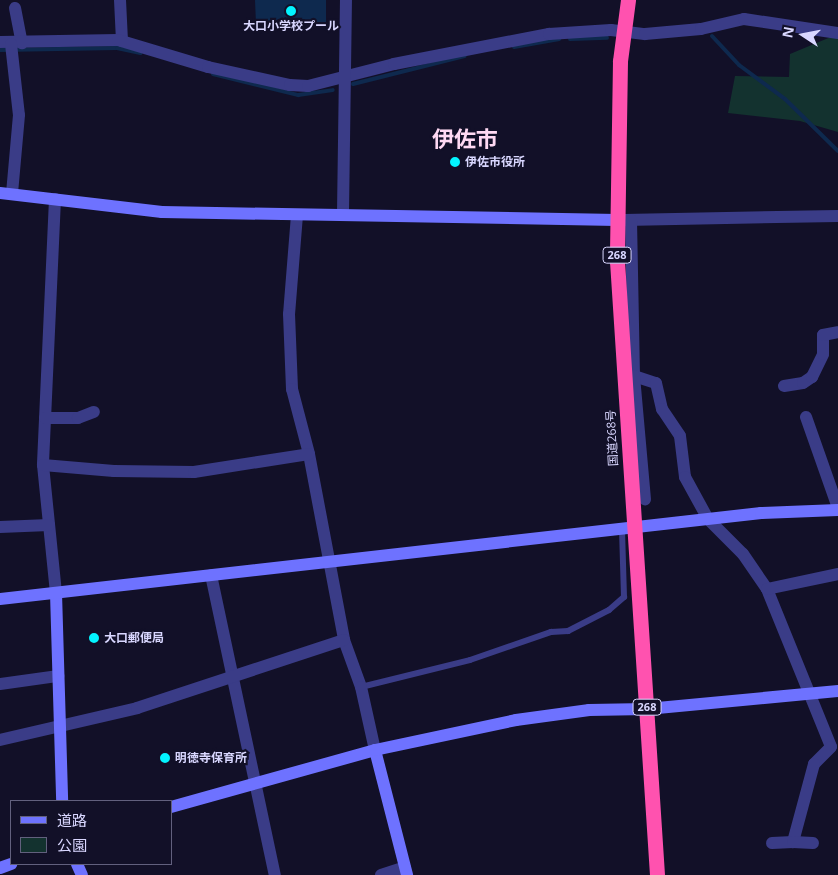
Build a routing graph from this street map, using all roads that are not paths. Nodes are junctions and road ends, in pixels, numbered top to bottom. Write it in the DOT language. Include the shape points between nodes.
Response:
graph roads {
  1 [pos="120,0"];
  2 [pos="346,0"];
  3 [pos="628,0"];
  4 [pos="15,8"];
  5 [pos="623,31"];
  6 [pos="838,33"];
  7 [pos="122,41"];
  8 [pos="11,43"];
  9 [pos="345,78"];
  10 [pos="6,194"];
  11 [pos="55,199"];
  12 [pos="343,213"];
  13 [pos="297,215"];
  14 [pos="838,216"];
  15 [pos="624,220"];
  16 [pos="838,332"];
  17 [pos="634,376"];
  18 [pos="784,386"];
  19 [pos="94,412"];
  20 [pos="806,417"];
  21 [pos="45,418"];
  22 [pos="309,454"];
  23 [pos="43,465"];
  24 [pos="645,500"];
  25 [pos="838,509"];
  26 [pos="708,519"];
  27 [pos="49,525"];
  28 [pos="0,526"];
  29 [pos="622,528"];
  30 [pos="330,561"];
  31 [pos="211,574"];
  32 [pos="838,574"];
  33 [pos="767,588"];
  34 [pos="56,593"];
  35 [pos="0,599"];
  36 [pos="344,640"];
  37 [pos="58,676"];
  38 [pos="231,677"];
  39 [pos="0,684"];
  40 [pos="360,687"];
  41 [pos="838,691"];
  42 [pos="811,692"];
  43 [pos="647,709"];
  44 [pos="58,729"];
  45 [pos="0,740"];
  46 [pos="375,750"];
  47 [pos="254,782"];
  48 [pos="62,800"];
  49 [pos="172,807"];
  50 [pos="793,842"];
  51 [pos="772,843"];
  52 [pos="813,843"];
  53 [pos="406,871"];
  54 [pos="276,875"];
  55 [pos="381,875"];
  56 [pos="657,875"];
  1 -- 7 [label="street"];
  2 -- 9 [label="street"];
  3 -- 5 [label="highway, 国道268号 / 268"];
  4 -- 8 [label="street"];
  5 -- 6 [label="street" via="645,34 700,29 744,19"];
  5 -- 9 [label="street" via="549,34 394,64"];
  5 -- 15 [label="highway, 国道268号 / 268"];
  7 -- 8 [label="street"];
  7 -- 9 [label="street" via="208,67 290,85"];
  8 -- 10 [label="street" via="20,115"];
  9 -- 12 [label="street"];
  10 -- 11 [label="street"];
  11 -- 13 [label="street" via="162,212"];
  11 -- 21 [label="street"];
  12 -- 13 [label="street"];
  12 -- 15 [label="street"];
  13 -- 22 [label="street" via="289,314 292,388"];
  14 -- 15 [label="street"];
  15 -- 17 [label="street"];
  15 -- 43 [label="highway, 国道268号 / 268" via="631,511"];
  16 -- 18 [label="street" via="823,335 823,354 812,377 803,383"];
  17 -- 24 [label="street"];
  17 -- 26 [label="street" via="656,383 662,409 680,436 684,477"];
  19 -- 21 [label="street" via="78,418"];
  20 -- 25 [label="street"];
  21 -- 23 [label="street"];
  22 -- 23 [label="street" via="194,472 114,471"];
  22 -- 30 [label="street"];
  23 -- 27 [label="street"];
  25 -- 26 [label="street"];
  26 -- 29 [label="street"];
  26 -- 33 [label="street" via="743,554"];
  27 -- 28 [label="street"];
  27 -- 34 [label="street"];
  29 -- 30 [label="street"];
  29 -- 40 [label="lane" via="624,597 609,610 568,631 551,632 470,660"];
  30 -- 31 [label="street"];
  30 -- 36 [label="street"];
  31 -- 34 [label="street"];
  31 -- 38 [label="street"];
  32 -- 33 [label="street"];
  33 -- 42 [label="street"];
  34 -- 35 [label="street"];
  34 -- 37 [label="street"];
  36 -- 38 [label="street"];
  36 -- 40 [label="street"];
  37 -- 39 [label="street"];
  37 -- 44 [label="street"];
  38 -- 44 [label="street" via="137,708"];
  38 -- 47 [label="street"];
  40 -- 46 [label="street"];
  41 -- 42 [label="street"];
  42 -- 43 [label="street"];
  42 -- 50 [label="street" via="831,747 814,764"];
  43 -- 46 [label="street" via="589,710 516,720"];
  43 -- 56 [label="highway, 国道268号 / 268"];
  44 -- 45 [label="street"];
  44 -- 48 [label="street"];
  46 -- 47 [label="street"];
  46 -- 53 [label="street"];
  47 -- 49 [label="street"];
  47 -- 54 [label="street"];
  50 -- 51 [label="street"];
  50 -- 52 [label="street"];
  53 -- 55 [label="street"];
}
